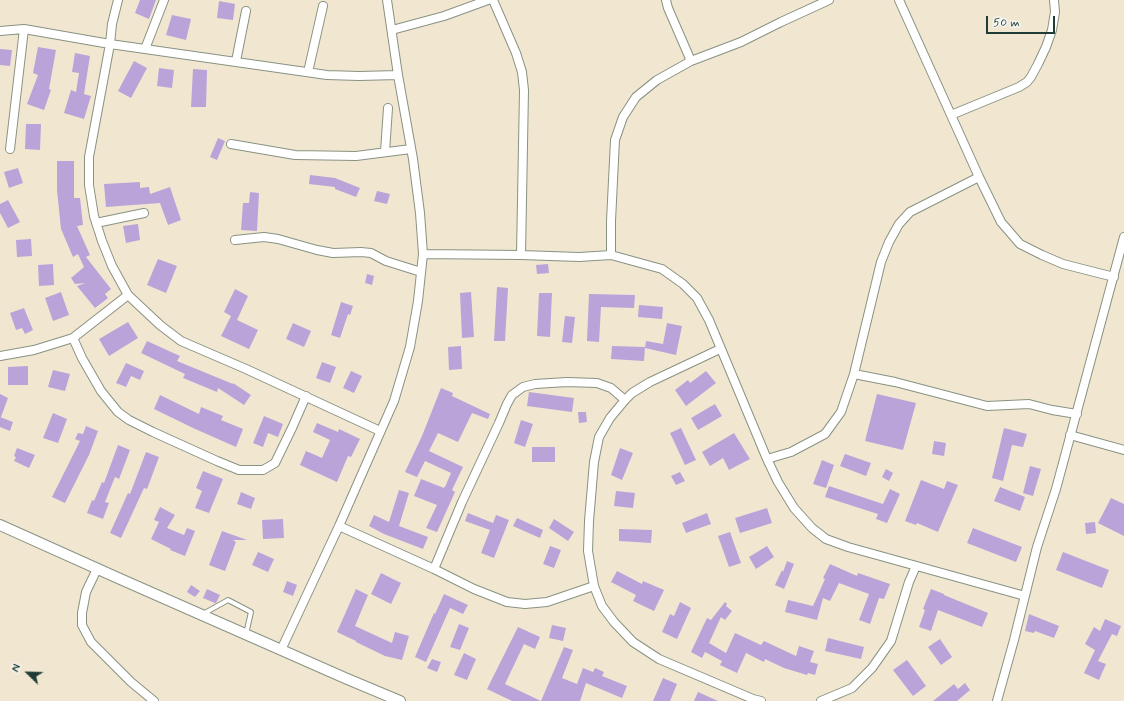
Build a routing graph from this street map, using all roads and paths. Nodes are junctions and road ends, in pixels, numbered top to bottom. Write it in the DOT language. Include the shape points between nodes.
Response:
graph roads {
  1 [pos="118,0"];
  2 [pos="164,0"];
  3 [pos="387,0"];
  4 [pos="488,0"];
  5 [pos="493,0"];
  6 [pos="666,0"];
  7 [pos="829,0"];
  8 [pos="899,0"];
  9 [pos="1054,0"];
  10 [pos="323,6"];
  11 [pos="246,11"];
  12 [pos="24,29"];
  13 [pos="392,30"];
  14 [pos="0,31"];
  15 [pos="110,44"];
  16 [pos="145,49"];
  17 [pos="236,61"];
  18 [pos="691,61"];
  19 [pos="308,72"];
  20 [pos="398,75"];
  21 [pos="388,108"];
  22 [pos="951,116"];
  23 [pos="231,144"];
  24 [pos="10,148"];
  25 [pos="411,150"];
  26 [pos="385,152"];
  27 [pos="979,177"];
  28 [pos="144,213"];
  29 [pos="96,223"];
  30 [pos="1124,237"];
  31 [pos="235,240"];
  32 [pos="1122,251"];
  33 [pos="422,254"];
  34 [pos="521,255"];
  35 [pos="611,255"];
  36 [pos="421,272"];
  37 [pos="1114,277"];
  38 [pos="128,295"];
  39 [pos="73,338"];
  40 [pos="720,349"];
  41 [pos="0,356"];
  42 [pos="854,374"];
  43 [pos="306,396"];
  44 [pos="625,400"];
  45 [pos="1077,414"];
  46 [pos="380,430"];
  47 [pos="1070,435"];
  48 [pos="1124,450"];
  49 [pos="767,458"];
  50 [pos="0,525"];
  51 [pos="339,526"];
  52 [pos="916,566"];
  53 [pos="97,569"];
  54 [pos="434,569"];
  55 [pos="594,586"];
  56 [pos="1025,596"];
  57 [pos="202,615"];
  58 [pos="246,634"];
  59 [pos="281,650"];
  60 [pos="154,701"];
  61 [pos="400,701"];
  62 [pos="761,701"];
  63 [pos="821,701"];
  64 [pos="997,701"];
  1 -- 15 [label="street"];
  2 -- 16 [label="street"];
  3 -- 13 [label="street"];
  4 -- 13 [label="street" via="444,16"];
  5 -- 34 [label="street" via="516,53 524,90"];
  6 -- 18 [label="street"];
  7 -- 18 [label="street" via="741,42"];
  8 -- 22 [label="street"];
  9 -- 22 [label="street" via="1052,30 1032,77 1019,87"];
  10 -- 19 [label="street"];
  11 -- 17 [label="street"];
  12 -- 14 [label="street"];
  12 -- 15 [label="street"];
  12 -- 24 [label="street"];
  13 -- 20 [label="street"];
  15 -- 16 [label="street"];
  15 -- 29 [label="street" via="89,158 89,185"];
  16 -- 17 [label="street"];
  17 -- 19 [label="street"];
  18 -- 35 [label="street" via="657,80 636,97 623,117 615,140"];
  19 -- 20 [label="street" via="359,76"];
  20 -- 25 [label="street"];
  21 -- 26 [label="street"];
  22 -- 27 [label="street"];
  23 -- 26 [label="street" via="295,155 356,156"];
  25 -- 26 [label="street"];
  25 -- 33 [label="street" via="420,213"];
  27 -- 37 [label="street" via="1002,222 1020,244 1063,264"];
  27 -- 42 [label="street" via="910,212 899,224 888,242 881,262"];
  28 -- 29 [label="street"];
  29 -- 38 [label="street" via="112,266"];
  30 -- 32 [label="street"];
  31 -- 36 [label="street" via="264,237 333,253 371,253 386,261"];
  32 -- 37 [label="street"];
  33 -- 34 [label="street"];
  33 -- 36 [label="street"];
  34 -- 35 [label="street"];
  35 -- 40 [label="street" via="662,269 683,284 697,298"];
  36 -- 46 [label="street" via="410,347 394,401"];
  37 -- 45 [label="street"];
  38 -- 39 [label="street"];
  38 -- 43 [label="street" via="181,341"];
  39 -- 41 [label="street" via="34,350"];
  39 -- 43 [label="street" via="101,391 118,412 153,432 239,470 264,470 275,463"];
  40 -- 44 [label="street" via="650,382"];
  40 -- 49 [label="street"];
  42 -- 45 [label="street" via="987,406 1029,404"];
  42 -- 49 [label="street" via="841,412 825,434 791,452"];
  43 -- 46 [label="street"];
  44 -- 54 [label="street" via="611,388 597,383 535,384 523,387 512,395"];
  44 -- 55 [label="street" via="599,437 594,462 588,551"];
  45 -- 47 [label="street"];
  46 -- 51 [label="street"];
  47 -- 48 [label="street"];
  47 -- 56 [label="street"];
  49 -- 52 [label="street" via="794,508 826,539"];
  50 -- 53 [label="street"];
  51 -- 54 [label="street"];
  51 -- 59 [label="street"];
  52 -- 56 [label="street"];
  52 -- 63 [label="street" via="891,641 880,657 852,688"];
  53 -- 57 [label="street"];
  53 -- 60 [label="street" via="86,592 82,625 90,642"];
  54 -- 55 [label="street" via="507,602 525,604 547,602"];
  55 -- 62 [label="street" via="602,606 633,642 659,659"];
  56 -- 64 [label="street"];
  57 -- 58 [label="street"];
  57 -- 58 [label="lane" via="228,600 251,612"];
  58 -- 59 [label="street"];
  59 -- 61 [label="street"];
}
